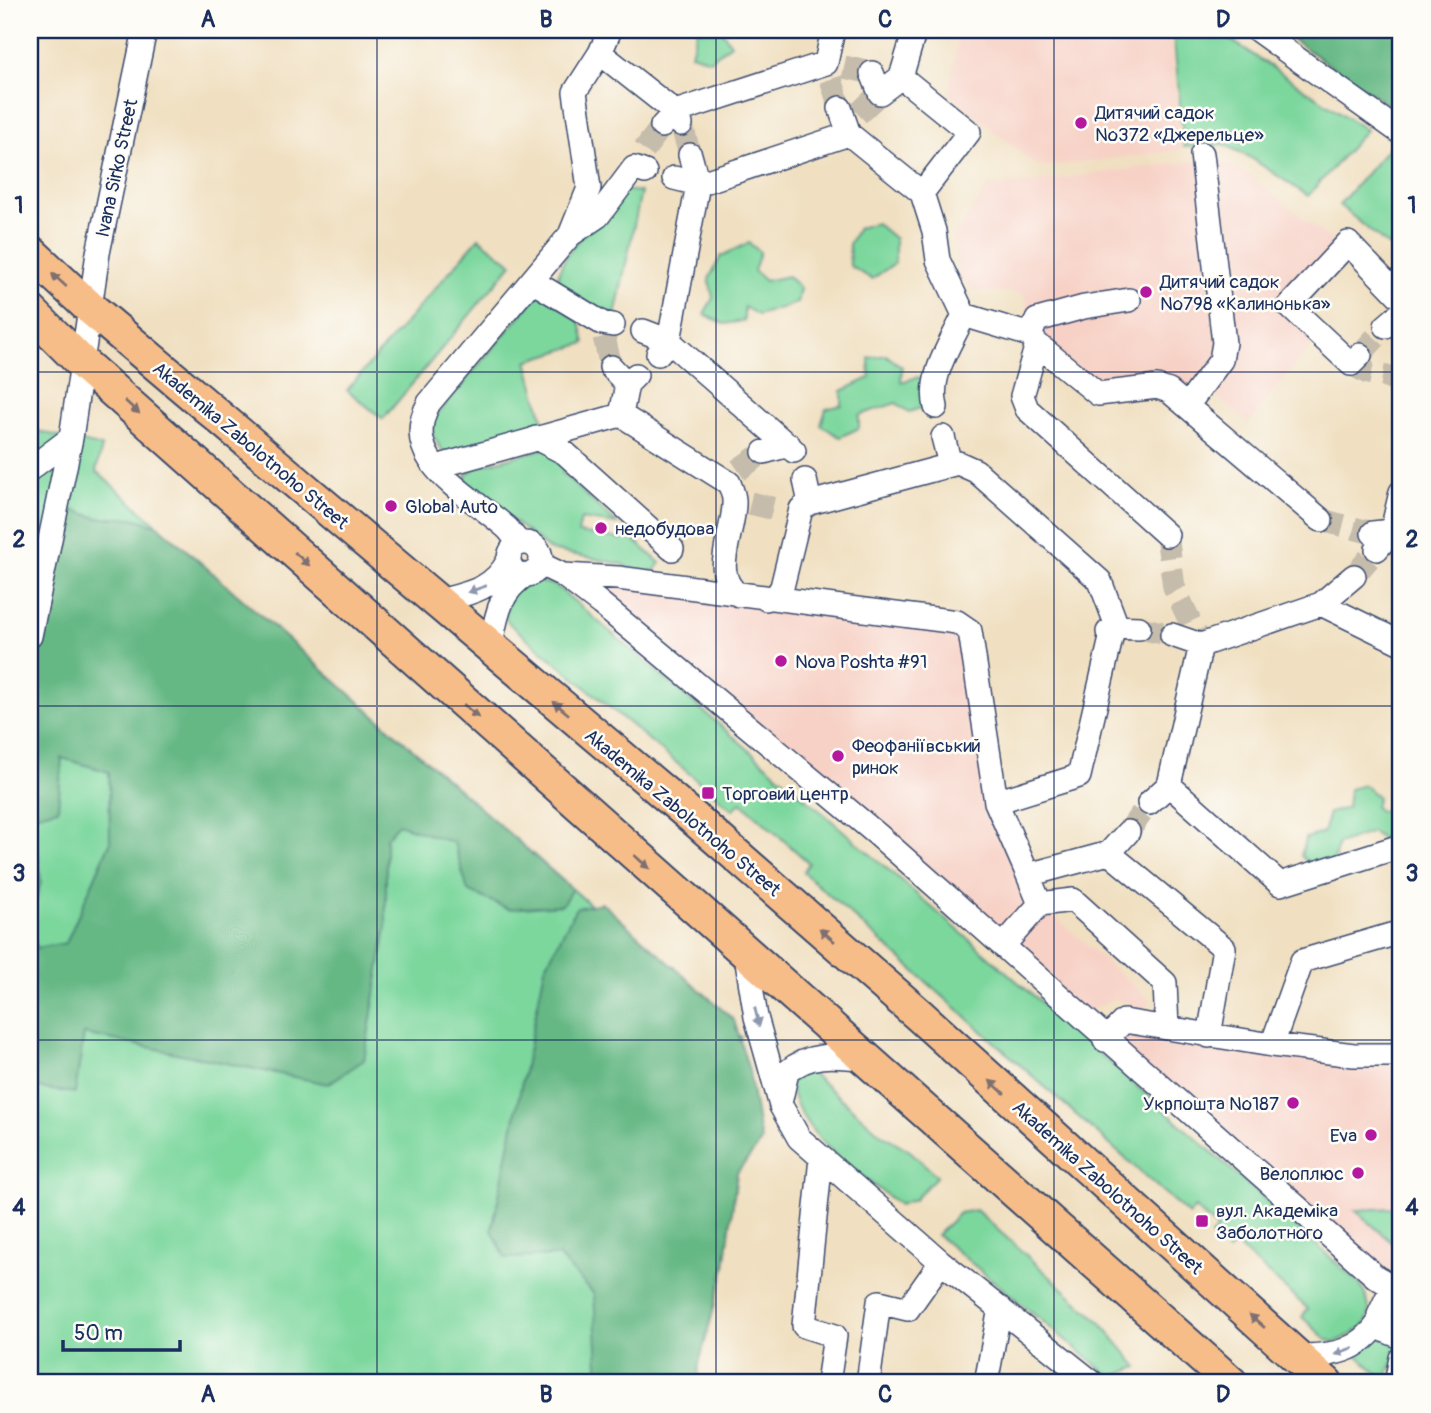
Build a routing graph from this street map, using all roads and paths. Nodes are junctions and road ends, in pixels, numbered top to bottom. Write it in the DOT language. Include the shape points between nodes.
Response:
graph roads {
  1 [pos="145,30"];
  2 [pos="610,30"];
  3 [pos="833,30"];
  4 [pos="915,30"];
  5 [pos="1257,30"];
  6 [pos="600,52"];
  7 [pos="1401,133"];
  8 [pos="1202,154"];
  9 [pos="690,155"];
  10 [pos="641,163"];
  11 [pos="674,178"];
  12 [pos="698,184"];
  13 [pos="922,194"];
  14 [pos="570,235"];
  15 [pos="30,252"];
  16 [pos="532,281"];
  17 [pos="1129,299"];
  18 [pos="89,307"];
  19 [pos="30,311"];
  20 [pos="1398,313"];
  21 [pos="964,315"];
  22 [pos="607,328"];
  23 [pos="643,331"];
  24 [pos="1034,339"];
  25 [pos="663,348"];
  26 [pos="1360,355"];
  27 [pos="81,362"];
  28 [pos="611,366"];
  29 [pos="1187,406"];
  30 [pos="936,407"];
  31 [pos="621,415"];
  32 [pos="943,436"];
  33 [pos="71,438"];
  34 [pos="536,438"];
  35 [pos="764,452"];
  36 [pos="950,464"];
  37 [pos="436,467"];
  38 [pos="30,468"];
  39 [pos="805,480"];
  40 [pos="1401,492"];
  41 [pos="796,509"];
  42 [pos="1321,520"];
  43 [pos="1167,535"];
  44 [pos="1386,538"];
  45 [pos="672,549"];
  46 [pos="523,561"];
  47 [pos="564,575"];
  48 [pos="1354,576"];
  49 [pos="618,578"];
  50 [pos="739,595"];
  51 [pos="766,599"];
  52 [pos="435,602"];
  53 [pos="601,604"];
  54 [pos="1321,604"];
  55 [pos="1139,628"];
  56 [pos="1111,630"];
  57 [pos="1172,635"];
  58 [pos="30,636"];
  59 [pos="1401,643"];
  60 [pos="1201,645"];
  61 [pos="490,649"];
  62 [pos="1169,785"];
  63 [pos="996,802"];
  64 [pos="1149,803"];
  65 [pos="1128,832"];
  66 [pos="1401,846"];
  67 [pos="1109,853"];
  68 [pos="1028,875"];
  69 [pos="1040,904"];
  70 [pos="1401,932"];
  71 [pos="1003,946"];
  72 [pos="745,950"];
  73 [pos="1167,1028"];
  74 [pos="1209,1036"];
  75 [pos="1105,1040"];
  76 [pos="1272,1045"];
  77 [pos="1401,1055"];
  78 [pos="870,1059"];
  79 [pos="781,1106"];
  80 [pos="821,1158"];
  81 [pos="942,1262"];
  82 [pos="1391,1302"];
  83 [pos="1000,1308"];
  84 [pos="1401,1336"];
  85 [pos="1297,1356"];
  86 [pos="1401,1359"];
  87 [pos="1085,1380"];
  88 [pos="1398,1380"];
  89 [pos="828,1383"];
  90 [pos="868,1383"];
  91 [pos="986,1383"];
  92 [pos="1231,1383"];
  93 [pos="1326,1383"];
  1 -- 18 [label="street, Ivana Sirko Street"];
  2 -- 6 [label="street"];
  3 -- 6 [label="street" via="834,69 673,121"];
  4 -- 13 [label="street" via="901,77 969,132"];
  5 -- 7 [label="street"];
  6 -- 14 [label="street" via="575,92 589,188"];
  8 -- 29 [label="street" via="1224,343 1221,360"];
  9 -- 12 [label="street"];
  10 -- 14 [label="street" via="598,216"];
  11 -- 12 [label="street"];
  12 -- 13 [label="street" via="849,119"];
  12 -- 25 [label="street"];
  13 -- 21 [label="street" via="938,260"];
  14 -- 16 [label="street"];
  18 -- 15 [label="highway, Akademika Zabolotnoho Street, one-way"];
  16 -- 22 [label="street"];
  16 -- 37 [label="street" via="421,416 419,441"];
  17 -- 24 [label="street" via="1037,320"];
  18 -- 27 [label="street, Ivana Sirko Street"];
  18 -- 52 [label="highway, Akademika Zabolotnoho Street"];
  19 -- 27 [label="highway"];
  20 -- 26 [label="street" via="1348,243 1289,306 1351,364"];
  21 -- 24 [label="street"];
  21 -- 30 [label="street" via="935,377"];
  23 -- 25 [label="street"];
  24 -- 29 [label="street" via="1098,394 1157,387"];
  24 -- 43 [label="street" via="1022,396 1027,408"];
  25 -- 35 [label="street" via="792,448"];
  27 -- 33 [label="street, Ivana Sirko Street"];
  27 -- 72 [label="highway, one-way"];
  28 -- 31 [label="street" via="631,379"];
  29 -- 42 [label="street"];
  31 -- 34 [label="street"];
  31 -- 50 [label="street" via="737,489 723,575 729,589"];
  32 -- 36 [label="street"];
  33 -- 38 [label="street"];
  33 -- 58 [label="street, Ivana Sirko Street"];
  34 -- 37 [label="street"];
  34 -- 45 [label="street" via="565,453"];
  36 -- 41 [label="street"];
  36 -- 56 [label="street" via="976,471 1100,581 1115,621"];
  37 -- 46 [label="street" via="500,521"];
  39 -- 41 [label="street"];
  40 -- 44 [label="street"];
  41 -- 51 [label="street" via="782,587 778,596"];
  46 -- 47 [label="street"];
  46 -- 52 [label="street, one-way" via="486,587"];
  46 -- 61 [label="street" via="503,596"];
  47 -- 49 [label="street"];
  47 -- 53 [label="street"];
  48 -- 54 [label="street"];
  49 -- 50 [label="street"];
  49 -- 53 [label="street"];
  50 -- 51 [label="street"];
  51 -- 63 [label="street" via="957,622 970,631"];
  52 -- 61 [label="highway, Akademika Zabolotnoho Street"];
  53 -- 71 [label="street"];
  54 -- 59 [label="street"];
  54 -- 60 [label="street"];
  55 -- 56 [label="street"];
  56 -- 63 [label="street" via="1079,776"];
  57 -- 60 [label="street"];
  60 -- 62 [label="street"];
  85 -- 61 [label="highway, Akademika Zabolotnoho Street, one-way" via="697,821"];
  62 -- 64 [label="street"];
  62 -- 66 [label="street" via="1280,884"];
  63 -- 68 [label="street"];
  65 -- 67 [label="street"];
  67 -- 68 [label="street"];
  67 -- 74 [label="street" via="1224,948"];
  68 -- 69 [label="street"];
  69 -- 71 [label="street"];
  69 -- 73 [label="street" via="1073,900 1165,984"];
  70 -- 76 [label="street" via="1302,961"];
  71 -- 75 [label="street"];
  72 -- 78 [label="highway"];
  72 -- 79 [label="street, one-way" via="756,1017"];
  73 -- 74 [label="street"];
  73 -- 75 [label="street" via="1124,1021"];
  74 -- 76 [label="street"];
  75 -- 82 [label="street" via="1376,1277"];
  76 -- 77 [label="street" via="1354,1055"];
  78 -- 79 [label="street" via="812,1057 794,1066 787,1072"];
  78 -- 92 [label="highway"];
  79 -- 80 [label="street" via="799,1138"];
  80 -- 81 [label="street"];
  80 -- 89 [label="street" via="804,1326 835,1336"];
  81 -- 83 [label="street"];
  81 -- 90 [label="street" via="908,1308 879,1302"];
  82 -- 84 [label="street" via="1390,1334"];
  82 -- 85 [label="street, one-way" via="1370,1336 1342,1353"];
  83 -- 87 [label="street"];
  83 -- 91 [label="street"];
  85 -- 93 [label="highway, Akademika Zabolotnoho Street"];
  86 -- 88 [label="street"];
}
